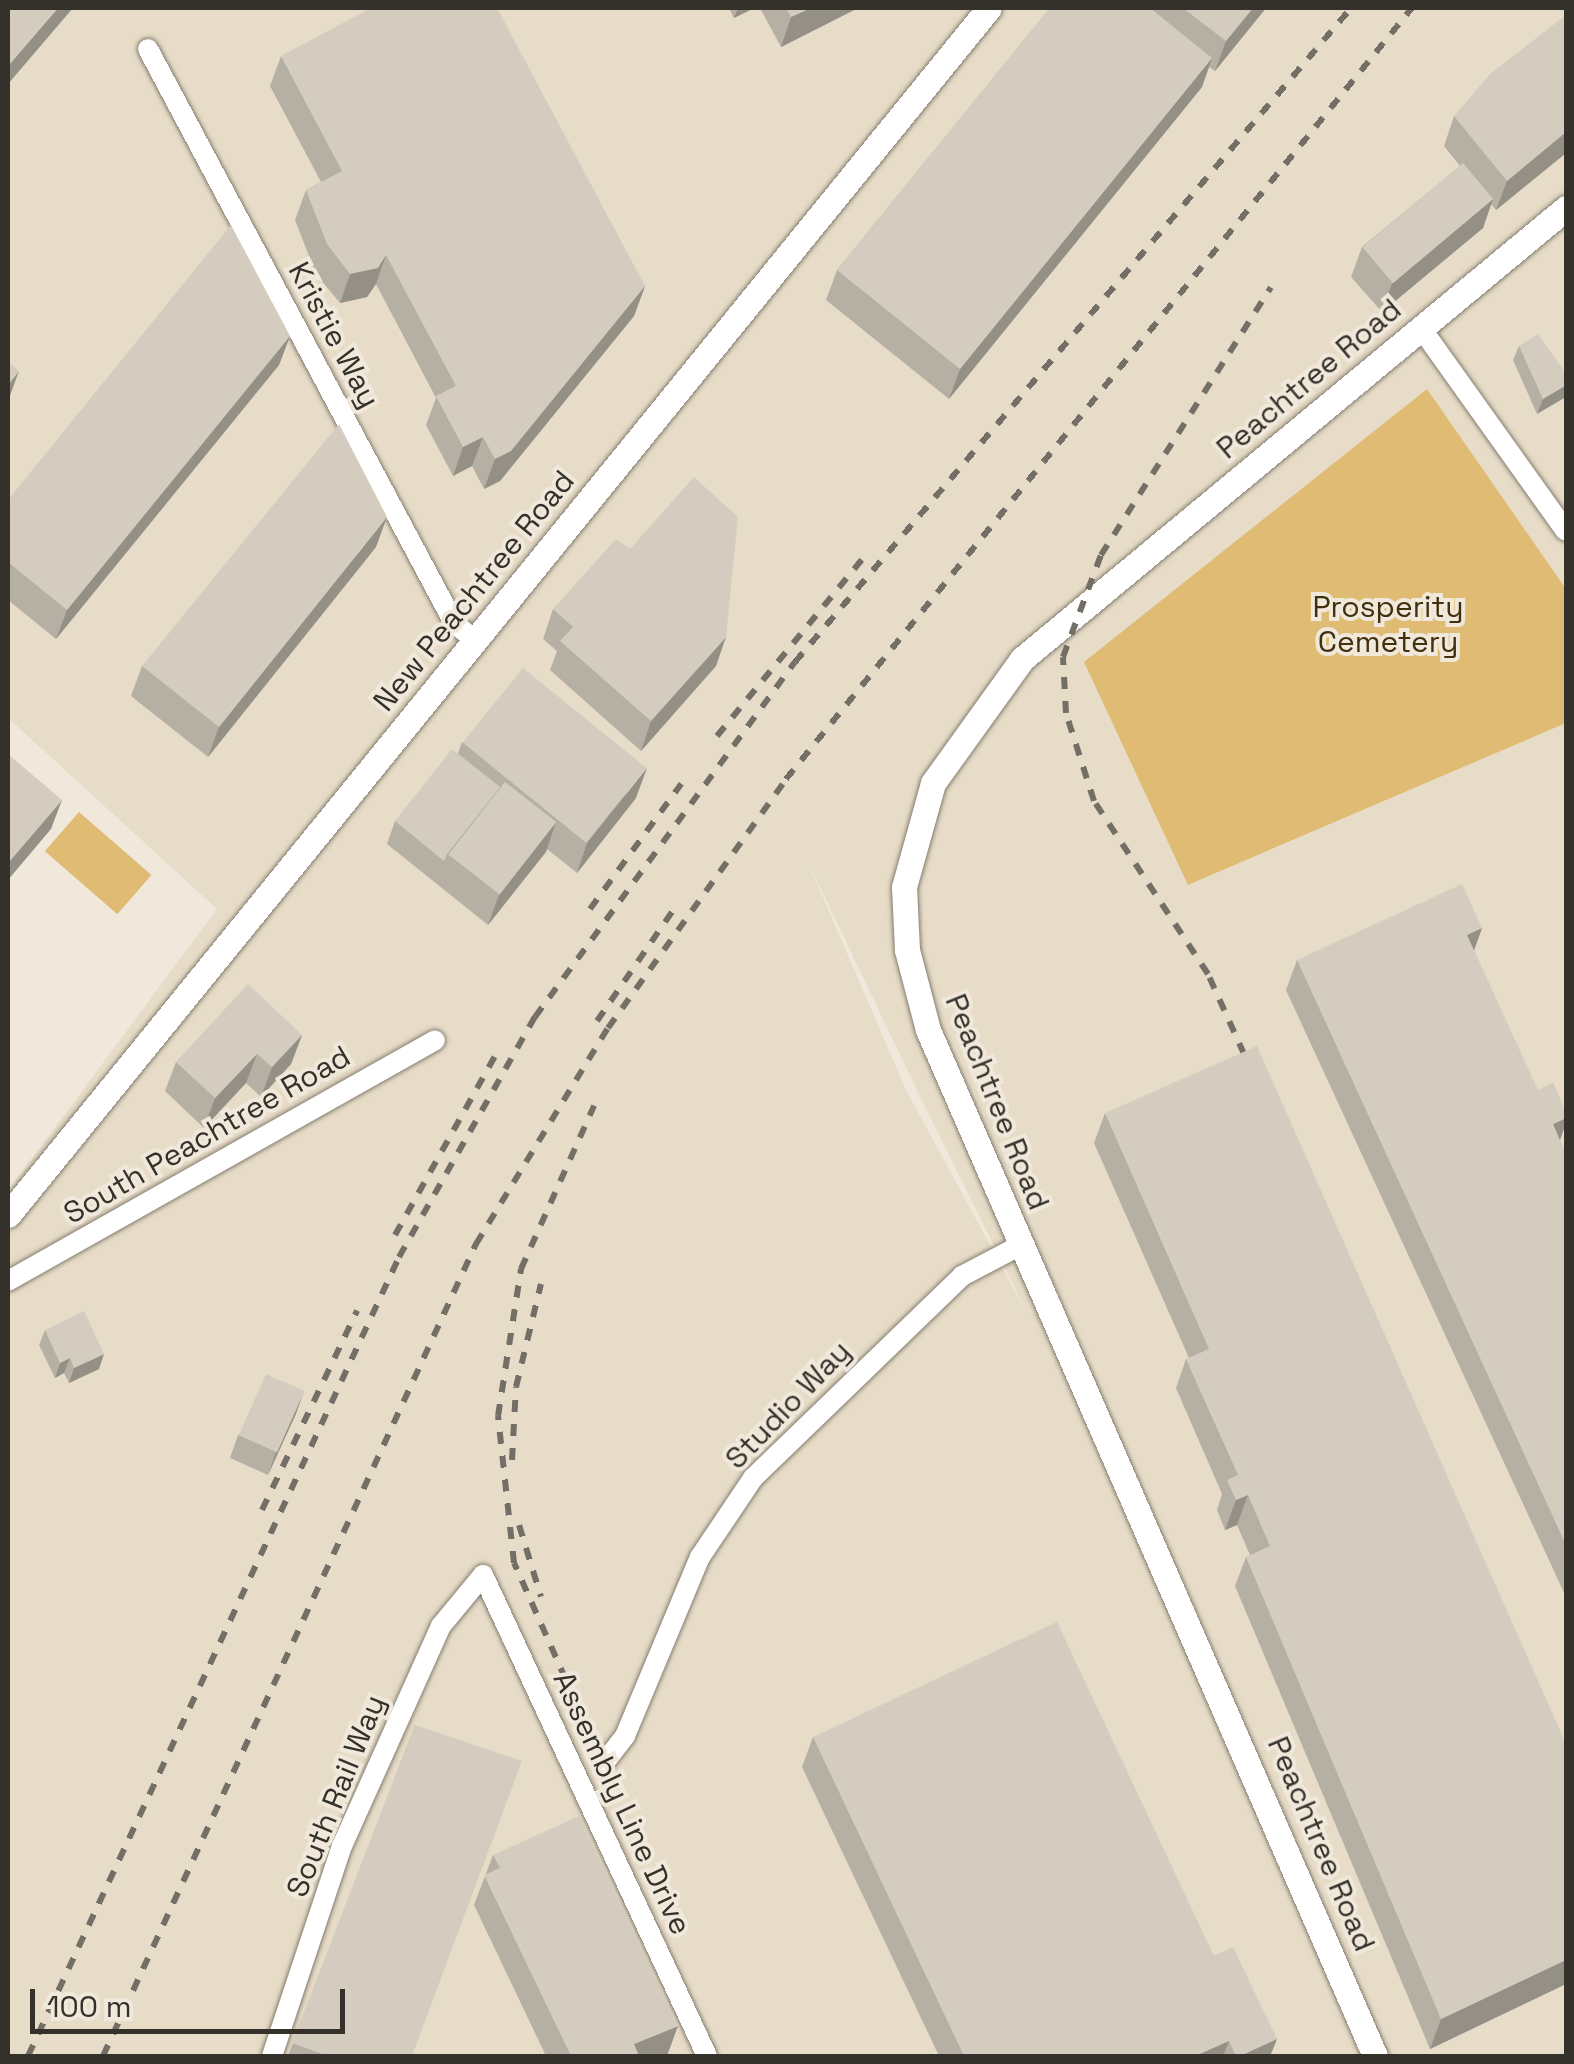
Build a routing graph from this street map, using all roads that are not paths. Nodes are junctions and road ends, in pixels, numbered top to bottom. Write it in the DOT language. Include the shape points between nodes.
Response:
graph roads {
  1 [pos="989,8"];
  2 [pos="148,50"];
  3 [pos="1566,208"];
  4 [pos="1421,328"];
  5 [pos="1566,531"];
  6 [pos="476,641"];
  7 [pos="435,1040"];
  8 [pos="8,1215"];
  9 [pos="1021,1245"];
  10 [pos="8,1281"];
  11 [pos="483,1575"];
  12 [pos="604,1763"];
  13 [pos="272,2056"];
  14 [pos="707,2056"];
  15 [pos="1376,2056"];
  1 -- 6 [label="street, New Peachtree Road"];
  2 -- 6 [label="street, Kristie Way" via="454,623"];
  3 -- 4 [label="street, Peachtree Road"];
  4 -- 5 [label="street"];
  4 -- 9 [label="street, Peachtree Road" via="1022,659 933,784 904,887 906,950 928,1030"];
  6 -- 8 [label="street, New Peachtree Road"];
  7 -- 10 [label="street, South Peachtree Road"];
  9 -- 12 [label="street, Studio Way" via="962,1276 753,1478 700,1556 625,1736"];
  9 -- 15 [label="street, Peachtree Road"];
  11 -- 13 [label="street, South Rail Way" via="440,1626 342,1846"];
  11 -- 14 [label="street, Assembly Line Drive"];
}
